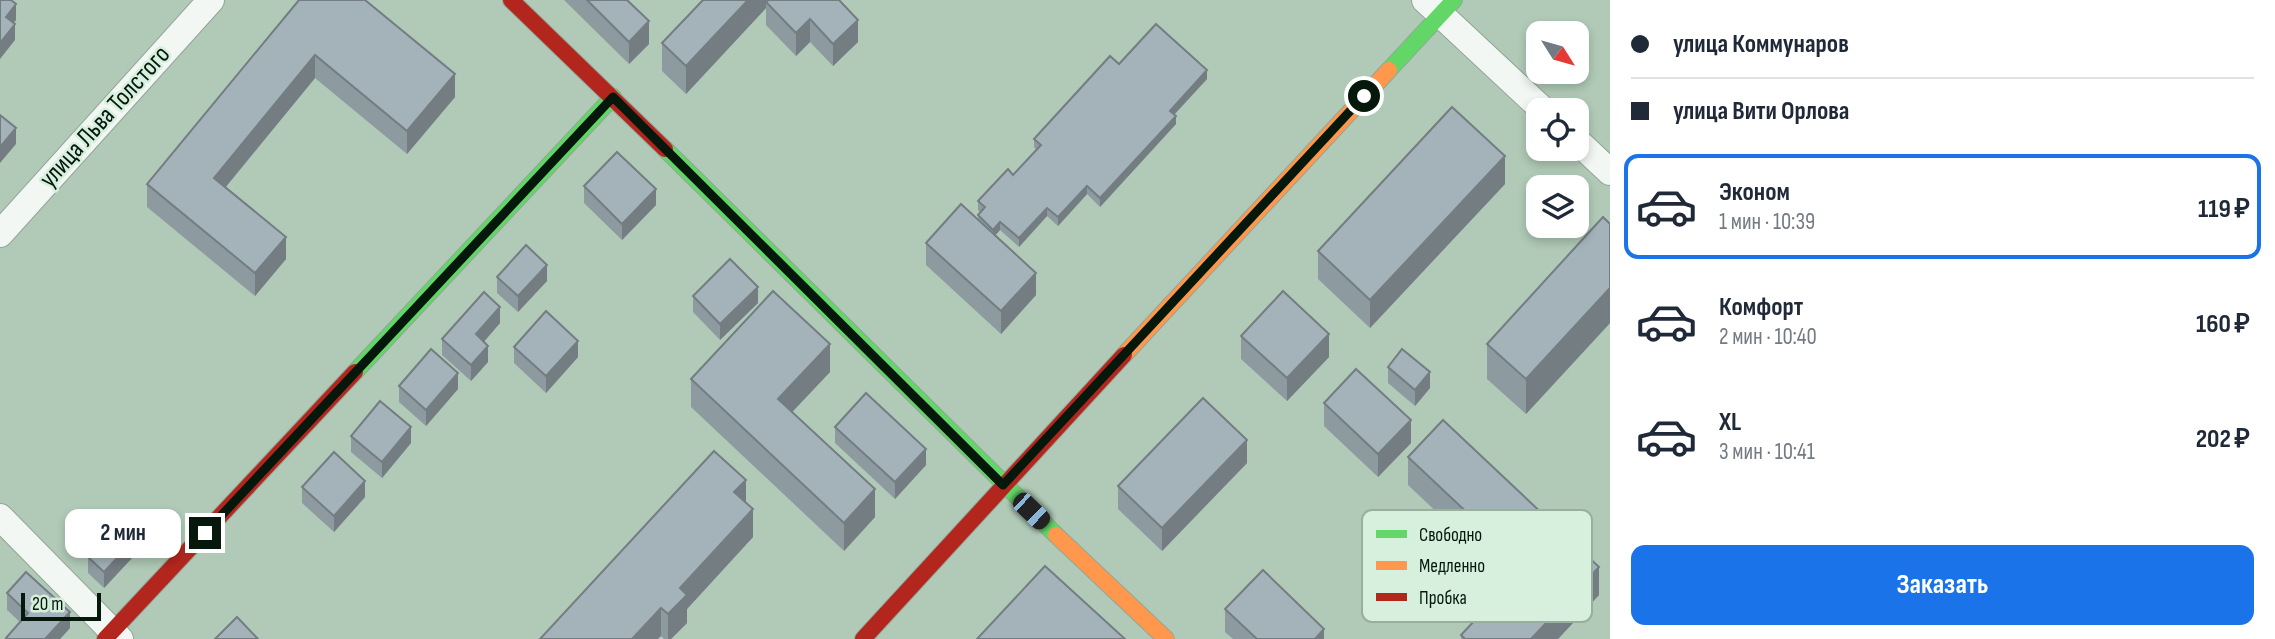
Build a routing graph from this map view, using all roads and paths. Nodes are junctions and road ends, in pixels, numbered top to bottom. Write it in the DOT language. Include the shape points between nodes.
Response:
graph roads {
  1 [pos="211,0"];
  2 [pos="511,0"];
  3 [pos="1440,5"];
  4 [pos="613,97"];
  5 [pos="1531,98"];
  6 [pos="1589,152"];
  7 [pos="1610,172"];
  8 [pos="0,234"];
  9 [pos="1003,485"];
  10 [pos="0,517"];
  11 [pos="112,636"];
  12 [pos="863,639"];
  13 [pos="1166,639"];
  1 -- 8 [label="street, улица Льва Толстого"];
  2 -- 4 [label="street"];
  3 -- 5 [label="street"];
  3 -- 9 [label="street"];
  4 -- 9 [label="street"];
  4 -- 11 [label="street"];
  6 -- 7 [label="street"];
  9 -- 12 [label="street"];
  9 -- 13 [label="street"];
  10 -- 11 [label="street"];
}
